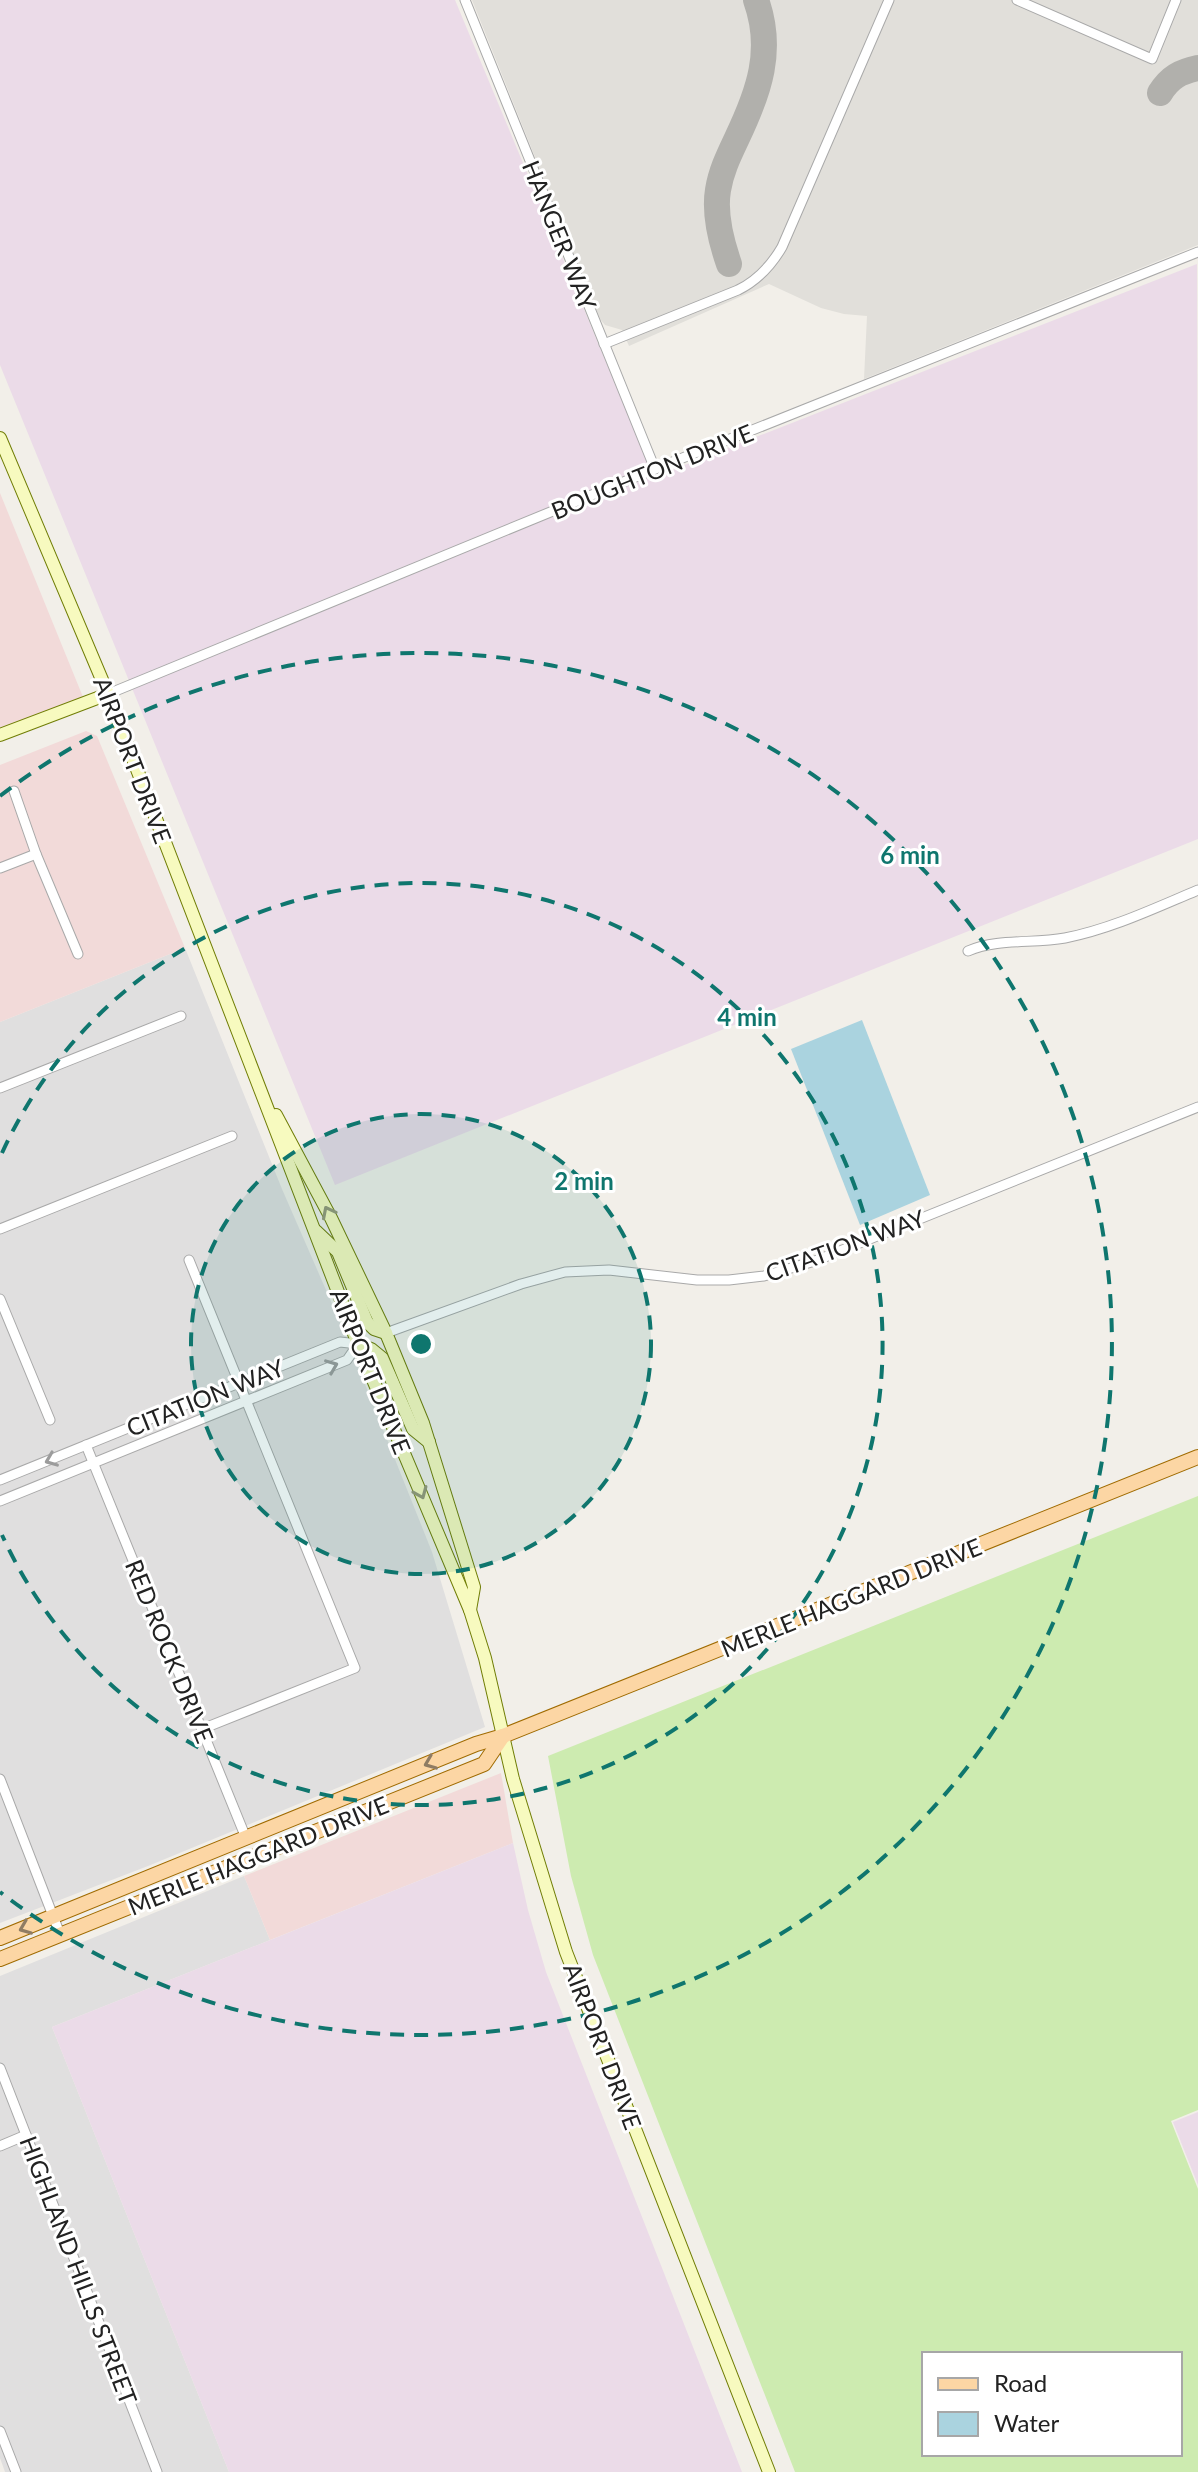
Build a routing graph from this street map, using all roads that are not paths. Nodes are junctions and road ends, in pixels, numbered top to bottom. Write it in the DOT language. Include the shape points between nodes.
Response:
graph roads {
  1 [pos="465,0"];
  2 [pos="889,0"];
  3 [pos="1017,0"];
  4 [pos="1176,0"];
  5 [pos="1198,252"];
  6 [pos="604,344"];
  7 [pos="0,438"];
  8 [pos="655,469"];
  9 [pos="108,694"];
  10 [pos="0,735"];
  11 [pos="14,791"];
  12 [pos="36,854"];
  13 [pos="0,868"];
  14 [pos="1198,890"];
  15 [pos="968,951"];
  16 [pos="78,954"];
  17 [pos="181,1016"];
  18 [pos="259,1086"];
  19 [pos="0,1088"];
  20 [pos="1198,1107"];
  21 [pos="232,1136"];
  22 [pos="0,1229"];
  23 [pos="314,1229"];
  24 [pos="189,1260"];
  25 [pos="0,1299"];
  26 [pos="386,1333"];
  27 [pos="358,1344"];
  28 [pos="238,1384"];
  29 [pos="245,1401"];
  30 [pos="50,1420"];
  31 [pos="429,1442"];
  32 [pos="86,1445"];
  33 [pos="1198,1457"];
  34 [pos="93,1463"];
  35 [pos="0,1480"];
  36 [pos="0,1501"];
  37 [pos="470,1610"];
  38 [pos="202,1729"];
  39 [pos="503,1736"];
  40 [pos="0,1779"];
  41 [pos="5,1804"];
  42 [pos="246,1838"];
  43 [pos="54,1917"];
  44 [pos="60,1934"];
  45 [pos="0,1938"];
  46 [pos="0,1959"];
  47 [pos="0,2068"];
  48 [pos="26,2135"];
  49 [pos="0,2146"];
  50 [pos="0,2431"];
  51 [pos="16,2472"];
  52 [pos="157,2472"];
  53 [pos="769,2472"];
  1 -- 6 [label="street, HANGER WAY"];
  2 -- 6 [label="street" via="782,247 767,270 738,290"];
  3 -- 4 [label="street" via="1152,59"];
  5 -- 8 [label="street, BOUGHTON DRIVE"];
  6 -- 8 [label="street, HANGER WAY"];
  7 -- 9 [label="main road, AIRPORT DRIVE"];
  8 -- 9 [label="street, BOUGHTON DRIVE"];
  9 -- 10 [label="main road"];
  9 -- 18 [label="main road, AIRPORT DRIVE"];
  11 -- 12 [label="street"];
  12 -- 13 [label="street"];
  12 -- 16 [label="street"];
  14 -- 15 [label="street" via="1105,928"];
  17 -- 19 [label="street"];
  18 -- 23 [label="main road, AIRPORT DRIVE"];
  26 -- 18 [label="main road, AIRPORT DRIVE, one-way" via="294,1144"];
  20 -- 26 [label="street, CITATION WAY" via="799,1267 713,1281 624,1270 565,1272"];
  21 -- 22 [label="street"];
  23 -- 26 [label="main road" via="338,1252 367,1322"];
  23 -- 27 [label="main road, AIRPORT DRIVE"];
  24 -- 28 [label="street"];
  25 -- 30 [label="street"];
  26 -- 31 [label="main road, AIRPORT DRIVE"];
  27 -- 28 [label="street, CITATION WAY" via="340,1342"];
  29 -- 27 [label="street, CITATION WAY, one-way" via="347,1360"];
  27 -- 31 [label="main road" via="382,1358 413,1429"];
  27 -- 37 [label="main road, AIRPORT DRIVE, one-way"];
  28 -- 29 [label="street"];
  28 -- 32 [label="street, CITATION WAY"];
  29 -- 34 [label="street, CITATION WAY"];
  29 -- 38 [label="street" via="355,1668"];
  31 -- 37 [label="main road, AIRPORT DRIVE" via="474,1587"];
  32 -- 34 [label="street, RED ROCK DRIVE"];
  32 -- 35 [label="street, CITATION WAY, one-way"];
  33 -- 39 [label="main road, MERLE HAGGARD DRIVE"];
  34 -- 36 [label="street, CITATION WAY"];
  34 -- 38 [label="street, RED ROCK DRIVE"];
  37 -- 39 [label="main road, AIRPORT DRIVE"];
  38 -- 42 [label="street, RED ROCK DRIVE"];
  39 -- 42 [label="main road, MERLE HAGGARD DRIVE, one-way"];
  39 -- 44 [label="main road, MERLE HAGGARD DRIVE" via="484,1764"];
  39 -- 53 [label="main road, AIRPORT DRIVE" via="566,1952"];
  40 -- 41 [label="street"];
  41 -- 43 [label="street"];
  42 -- 43 [label="main road, MERLE HAGGARD DRIVE"];
  43 -- 44 [label="street"];
  43 -- 45 [label="main road, MERLE HAGGARD DRIVE, one-way"];
  44 -- 46 [label="main road, MERLE HAGGARD DRIVE"];
  47 -- 48 [label="street, HIGHLAND HILLS STREET"];
  48 -- 49 [label="street"];
  48 -- 52 [label="street, HIGHLAND HILLS STREET"];
  50 -- 51 [label="street"];
}
